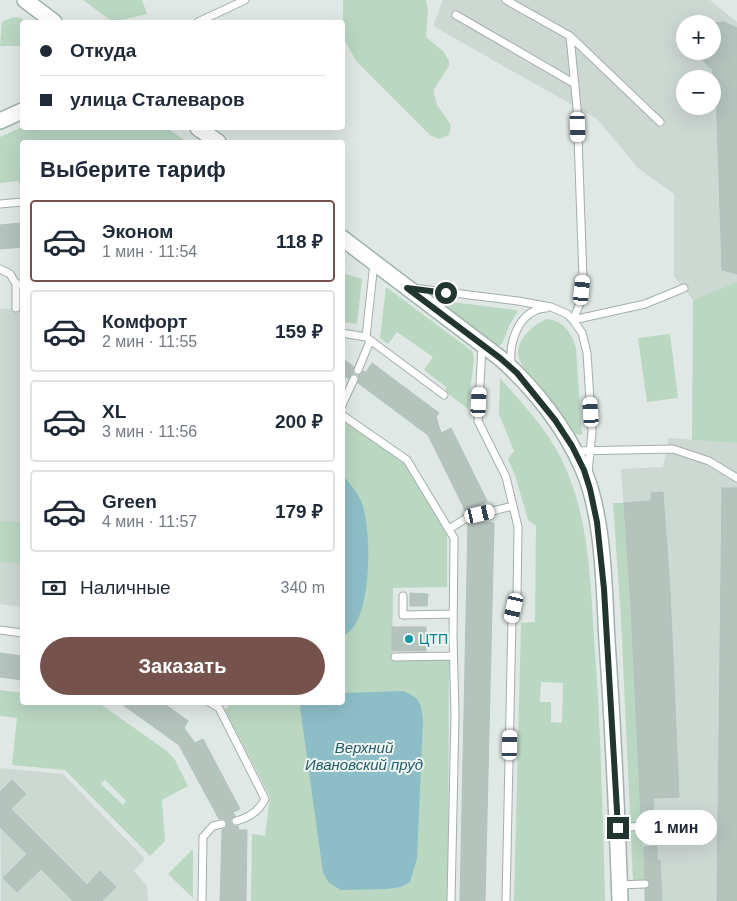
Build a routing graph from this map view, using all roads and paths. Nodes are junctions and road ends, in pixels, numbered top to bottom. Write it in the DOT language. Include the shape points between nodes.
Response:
graph roads {
  1 [pos="25,0"];
  2 [pos="245,0"];
  3 [pos="506,0"];
  4 [pos="456,14"];
  5 [pos="51,20"];
  6 [pos="202,20"];
  7 [pos="570,36"];
  8 [pos="575,84"];
  9 [pos="20,112"];
  10 [pos="0,121"];
  11 [pos="660,122"];
  12 [pos="201,130"];
  13 [pos="215,140"];
  14 [pos="20,202"];
  15 [pos="0,204"];
  16 [pos="345,240"];
  17 [pos="374,263"];
  18 [pos="0,269"];
  19 [pos="19,284"];
  20 [pos="407,288"];
  21 [pos="684,288"];
  22 [pos="551,307"];
  23 [pos="16,308"];
  24 [pos="573,320"];
  25 [pos="345,334"];
  26 [pos="368,339"];
  27 [pos="482,344"];
  28 [pos="511,368"];
  29 [pos="358,370"];
  30 [pos="354,379"];
  31 [pos="444,395"];
  32 [pos="345,398"];
  33 [pos="345,417"];
  34 [pos="574,450"];
  35 [pos="591,450"];
  36 [pos="737,478"];
  37 [pos="587,481"];
  38 [pos="513,506"];
  39 [pos="480,514"];
  40 [pos="468,516"];
  41 [pos="449,529"];
  42 [pos="403,596"];
  43 [pos="453,614"];
  44 [pos="0,630"];
  45 [pos="20,633"];
  46 [pos="453,656"];
  47 [pos="394,657"];
  48 [pos="214,705"];
  49 [pos="222,705"];
  50 [pos="219,708"];
  51 [pos="236,821"];
  52 [pos="222,824"];
  53 [pos="642,826"];
  54 [pos="618,828"];
  55 [pos="645,884"];
  56 [pos="620,885"];
  57 [pos="202,901"];
  58 [pos="452,901"];
  59 [pos="506,901"];
  60 [pos="620,901"];
  1 -- 5 [label="main road"];
  2 -- 6 [label="lane"];
  3 -- 7 [label="lane"];
  4 -- 8 [label="lane"];
  7 -- 8 [label="lane"];
  7 -- 11 [label="lane"];
  8 -- 24 [label="lane" via="583,278 581,301"];
  9 -- 10 [label="main road"];
  12 -- 13 [label="main road"];
  14 -- 15 [label="lane"];
  16 -- 17 [label="main road"];
  17 -- 20 [label="main road"];
  17 -- 26 [label="lane"];
  18 -- 19 [label="lane"];
  19 -- 23 [label="lane"];
  20 -- 22 [label="lane"];
  20 -- 27 [label="main road"];
  21 -- 24 [label="lane" via="645,304"];
  22 -- 24 [label="lane" via="568,314"];
  22 -- 28 [label="lane" via="531,312 524,318 511,343"];
  24 -- 35 [label="lane" via="582,333 587,353"];
  25 -- 26 [label="lane"];
  26 -- 29 [label="lane"];
  26 -- 31 [label="lane"];
  27 -- 28 [label="main road"];
  27 -- 38 [label="lane" via="478,421 506,477"];
  28 -- 34 [label="main road" via="529,386"];
  30 -- 32 [label="lane"];
  33 -- 41 [label="lane" via="407,460"];
  34 -- 35 [label="lane"];
  34 -- 37 [label="main road"];
  35 -- 36 [label="lane" via="673,450 709,461"];
  35 -- 37 [label="lane"];
  37 -- 54 [label="main road" via="599,532"];
  38 -- 39 [label="lane"];
  38 -- 59 [label="lane" via="518,527 517,598 512,618"];
  40 -- 41 [label="lane"];
  41 -- 43 [label="lane" via="454,538"];
  42 -- 43 [label="lane" via="403,615"];
  43 -- 46 [label="lane"];
  44 -- 45 [label="lane"];
  46 -- 47 [label="lane"];
  46 -- 58 [label="lane"];
  48 -- 50 [label="lane"];
  49 -- 50 [label="lane"];
  50 -- 51 [label="lane" via="265,799 260,809"];
  52 -- 57 [label="lane" via="213,826 203,837"];
  53 -- 54 [label="lane"];
  54 -- 56 [label="main road"];
  55 -- 56 [label="lane"];
  56 -- 60 [label="main road"];
}
